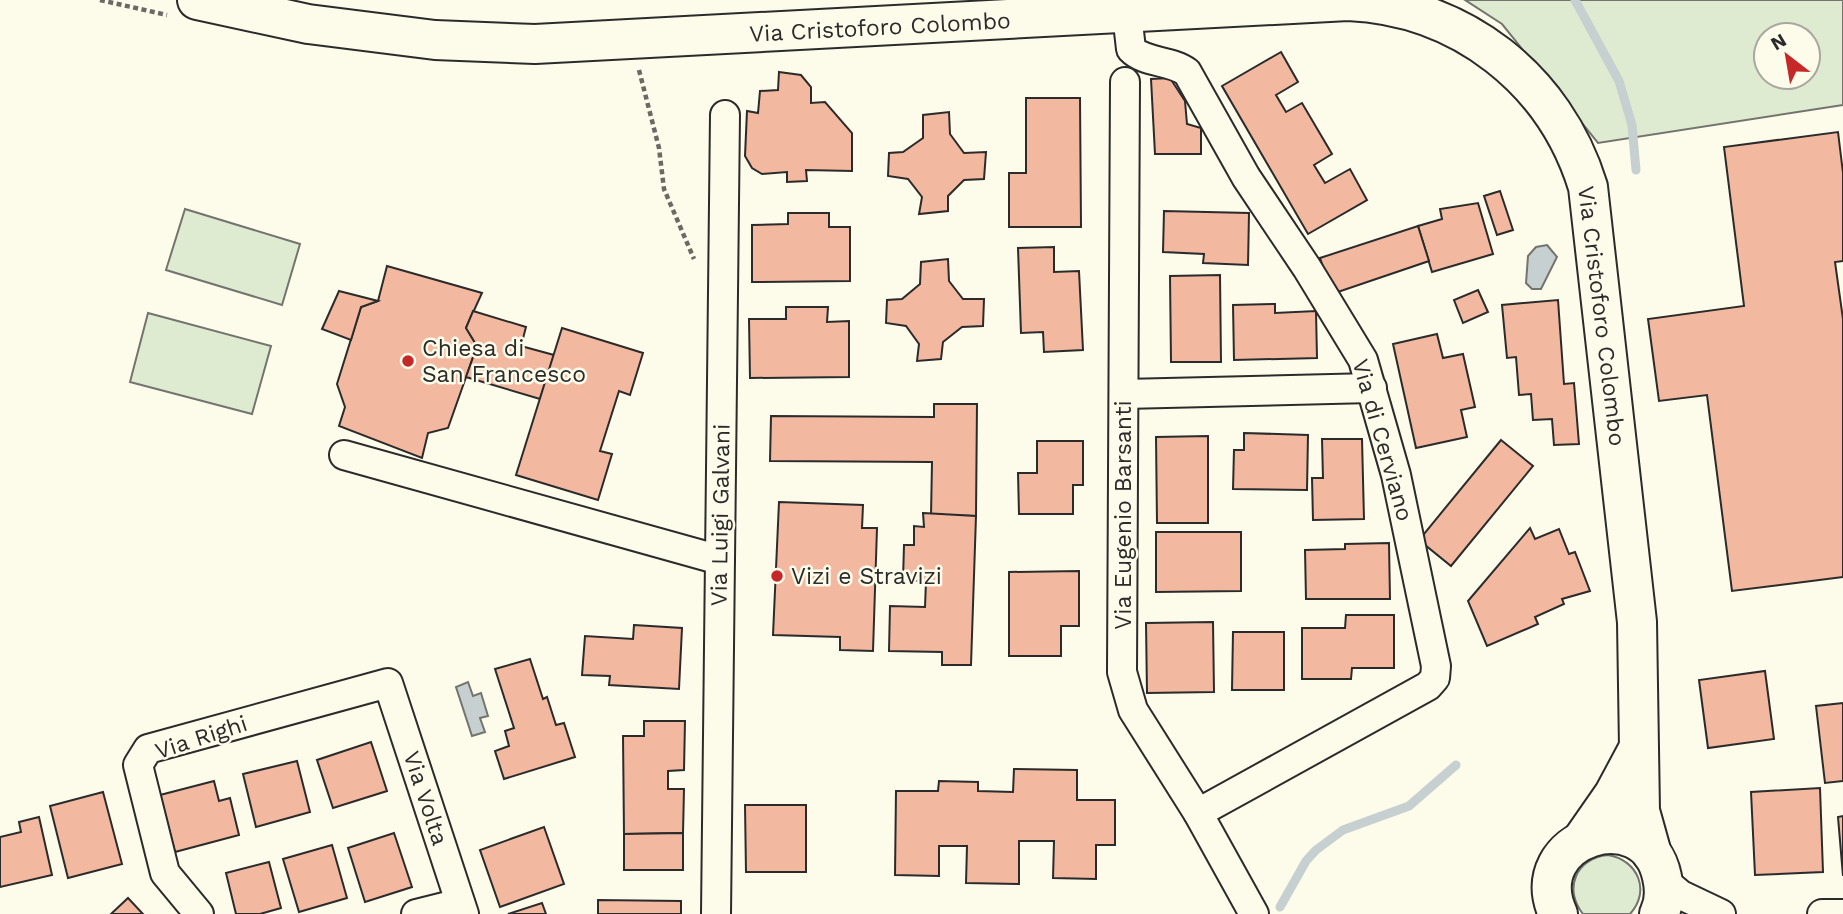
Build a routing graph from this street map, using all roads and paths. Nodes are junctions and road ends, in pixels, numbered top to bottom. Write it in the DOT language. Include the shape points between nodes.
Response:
graph roads {
  1 [pos="197,0"];
  2 [pos="1127,14"];
  3 [pos="1125,82"];
  4 [pos="641,85"];
  5 [pos="725,115"];
  6 [pos="723,290"];
  7 [pos="1372,388"];
  8 [pos="1124,394"];
  9 [pos="344,454"];
  10 [pos="720,560"];
  11 [pos="388,683"];
  12 [pos="1638,749"];
  13 [pos="1198,813"];
  14 [pos="1581,840"];
  15 [pos="1658,883"];
  16 [pos="1550,906"];
  17 [pos="462,908"];
  18 [pos="200,914"];
  19 [pos="416,914"];
  20 [pos="716,914"];
  21 [pos="1254,914"];
  22 [pos="1721,914"];
  23 [pos="1822,914"];
  24 [pos="1843,914"];
  1 -- 2 [label="main road, Via Cristoforo Colombo" via="308,24 435,40 535,44"];
  2 -- 7 [label="street, Via di Cerviano" via="1133,53 1187,72 1245,177 1344,326"];
  2 -- 12 [label="main road, Via Cristoforo Colombo" via="1348,1 1400,6 1430,15 1489,48 1515,70 1563,127 1579,157 1593,213 1637,622"];
  3 -- 8 [label="street, Via Eugenio Barsanti"];
  4 -- 6 [label="path" via="659,148 664,190 678,225 697,266"];
  5 -- 6 [label="street, Via Luigi Galvani"];
  6 -- 10 [label="street, Via Luigi Galvani"];
  7 -- 8 [label="street"];
  7 -- 13 [label="street, Via di Cerviano" via="1435,654 1435,678"];
  8 -- 13 [label="street, Via Eugenio Barsanti" via="1122,671 1133,710"];
  9 -- 10 [label="street"];
  10 -- 20 [label="street, Via Luigi Galvani"];
  11 -- 17 [label="street, Via Volta"];
  11 -- 18 [label="street, Via Righi" via="148,749 138,765 165,873"];
  12 -- 14 [label="main road, Via Cristoforo Colombo" via="1614,794"];
  12 -- 15 [label="main road, Via Cristoforo Colombo" via="1640,811"];
  13 -- 21 [label="street, Via Eugenio Barsanti"];
  14 -- 15 [label="main road" via="1619,834 1637,841"];
  14 -- 16 [label="main road, Via Cristoforo Colombo" via="1560,861"];
  15 -- 22 [label="street"];
  17 -- 19 [label="street"];
  23 -- 24 [label="street"];
}
